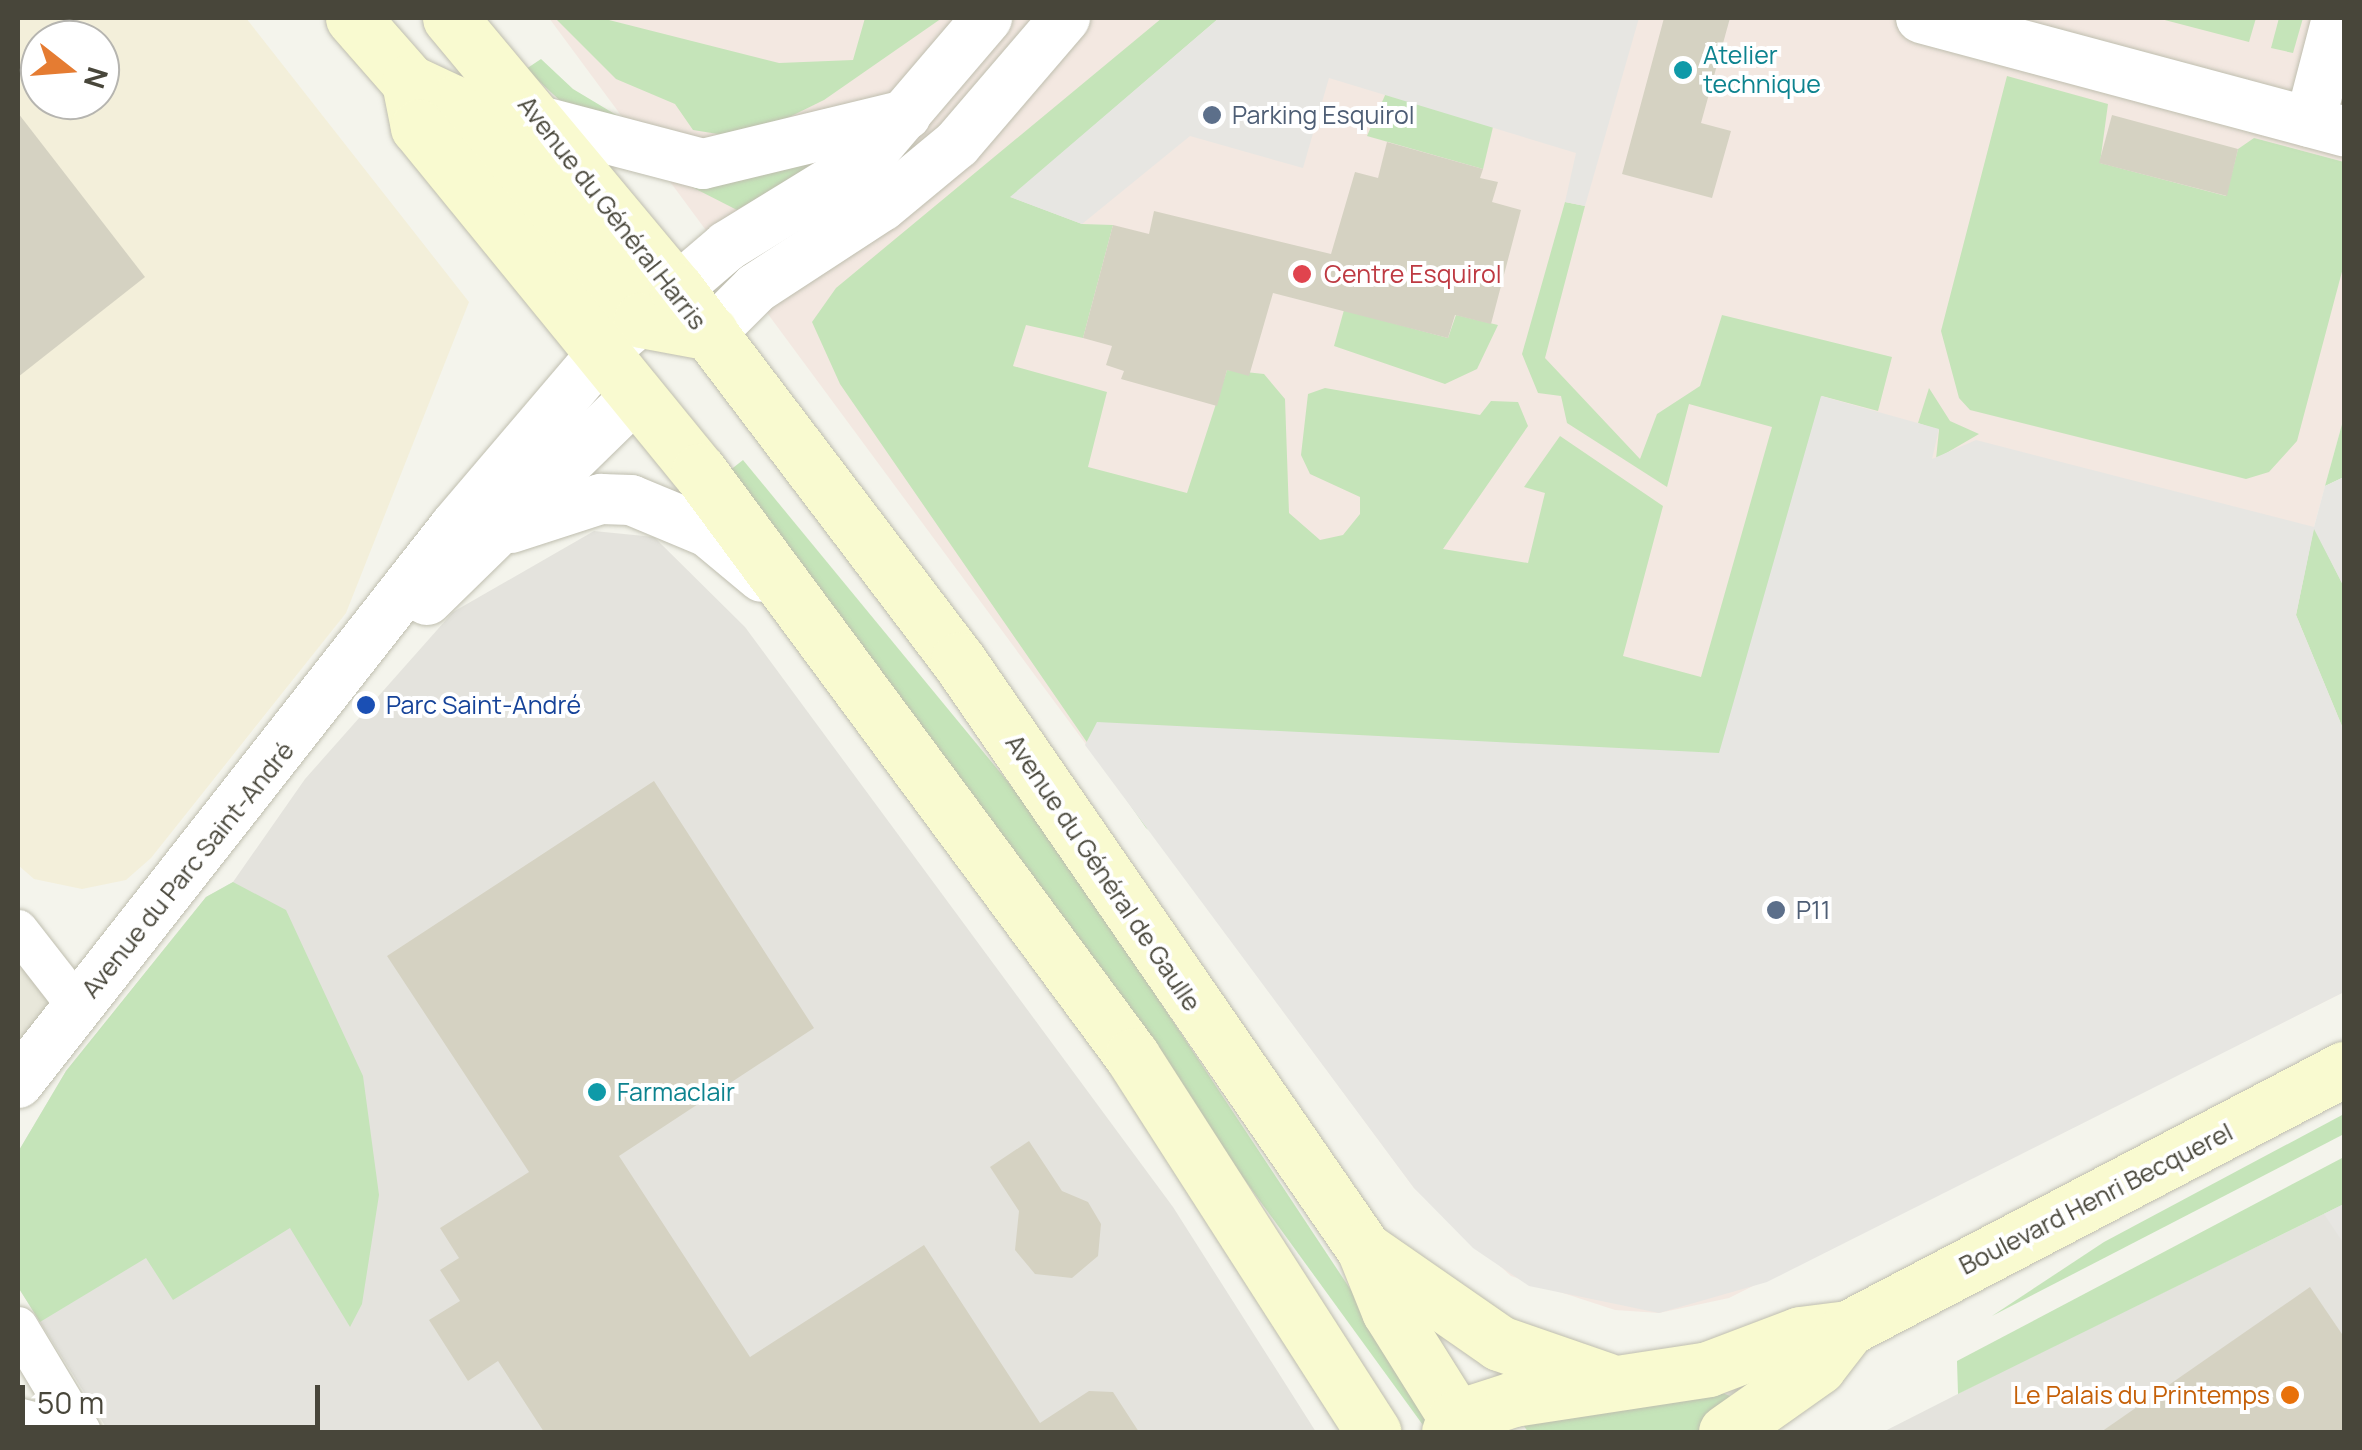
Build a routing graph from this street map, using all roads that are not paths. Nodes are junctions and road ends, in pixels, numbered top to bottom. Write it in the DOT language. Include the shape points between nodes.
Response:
graph roads {
  1 [pos="353,18"];
  2 [pos="450,18"];
  3 [pos="987,18"];
  4 [pos="1065,18"];
  5 [pos="1921,18"];
  6 [pos="2338,18"];
  7 [pos="906,114"];
  8 [pos="542,122"];
  9 [pos="2327,126"];
  10 [pos="640,321"];
  11 [pos="711,333"];
  12 [pos="638,394"];
  13 [pos="506,530"];
  14 [pos="805,616"];
  15 [pos="358,657"];
  16 [pos="18,930"];
  17 [pos="78,1007"];
  18 [pos="2344,1070"];
  19 [pos="18,1083"];
  20 [pos="1364,1249"];
  21 [pos="18,1327"];
  22 [pos="1848,1328"];
  23 [pos="1614,1382"];
  24 [pos="18,1418"];
  25 [pos="1456,1428"];
  26 [pos="72,1432"];
  27 [pos="81,1432"];
  28 [pos="1372,1432"];
  29 [pos="1726,1432"];
  1 -- 10 [label="main road, Avenue du Général Harris" via="410,82 418,128"];
  2 -- 8 [label="main road, Avenue du Général Harris"];
  3 -- 7 [label="street"];
  4 -- 11 [label="street" via="957,144 882,206 756,288"];
  5 -- 9 [label="street"];
  6 -- 9 [label="street"];
  7 -- 8 [label="street" via="703,164"];
  7 -- 10 [label="street" via="865,161 727,246"];
  8 -- 10 [label="main road, Avenue du Général Harris"];
  10 -- 11 [label="main road, Avenue du Général Harris"];
  10 -- 12 [label="main road, Avenue du Général Harris"];
  10 -- 15 [label="street"];
  11 -- 12 [label="main road"];
  11 -- 20 [label="main road, Avenue du Général de Gaulle" via="958,660"];
  12 -- 13 [label="street"];
  12 -- 14 [label="main road"];
  13 -- 14 [label="street" via="601,499 653,505 708,532"];
  13 -- 15 [label="street"];
  14 -- 28 [label="main road" via="1132,1056"];
  15 -- 17 [label="street, Avenue du Parc Saint-André"];
  16 -- 17 [label="street"];
  17 -- 19 [label="street, Avenue du Parc Saint-André"];
  18 -- 22 [label="main road, Boulevard Henri Becquerel"];
  20 -- 23 [label="main road" via="1499,1342"];
  20 -- 25 [label="main road, Avenue du Général de Gaulle" via="1389,1310"];
  21 -- 27 [label="street"];
  22 -- 23 [label="main road" via="1800,1334 1708,1369"];
  22 -- 29 [label="main road" via="1818,1367"];
  23 -- 25 [label="main road"];
  24 -- 26 [label="street"];
}
